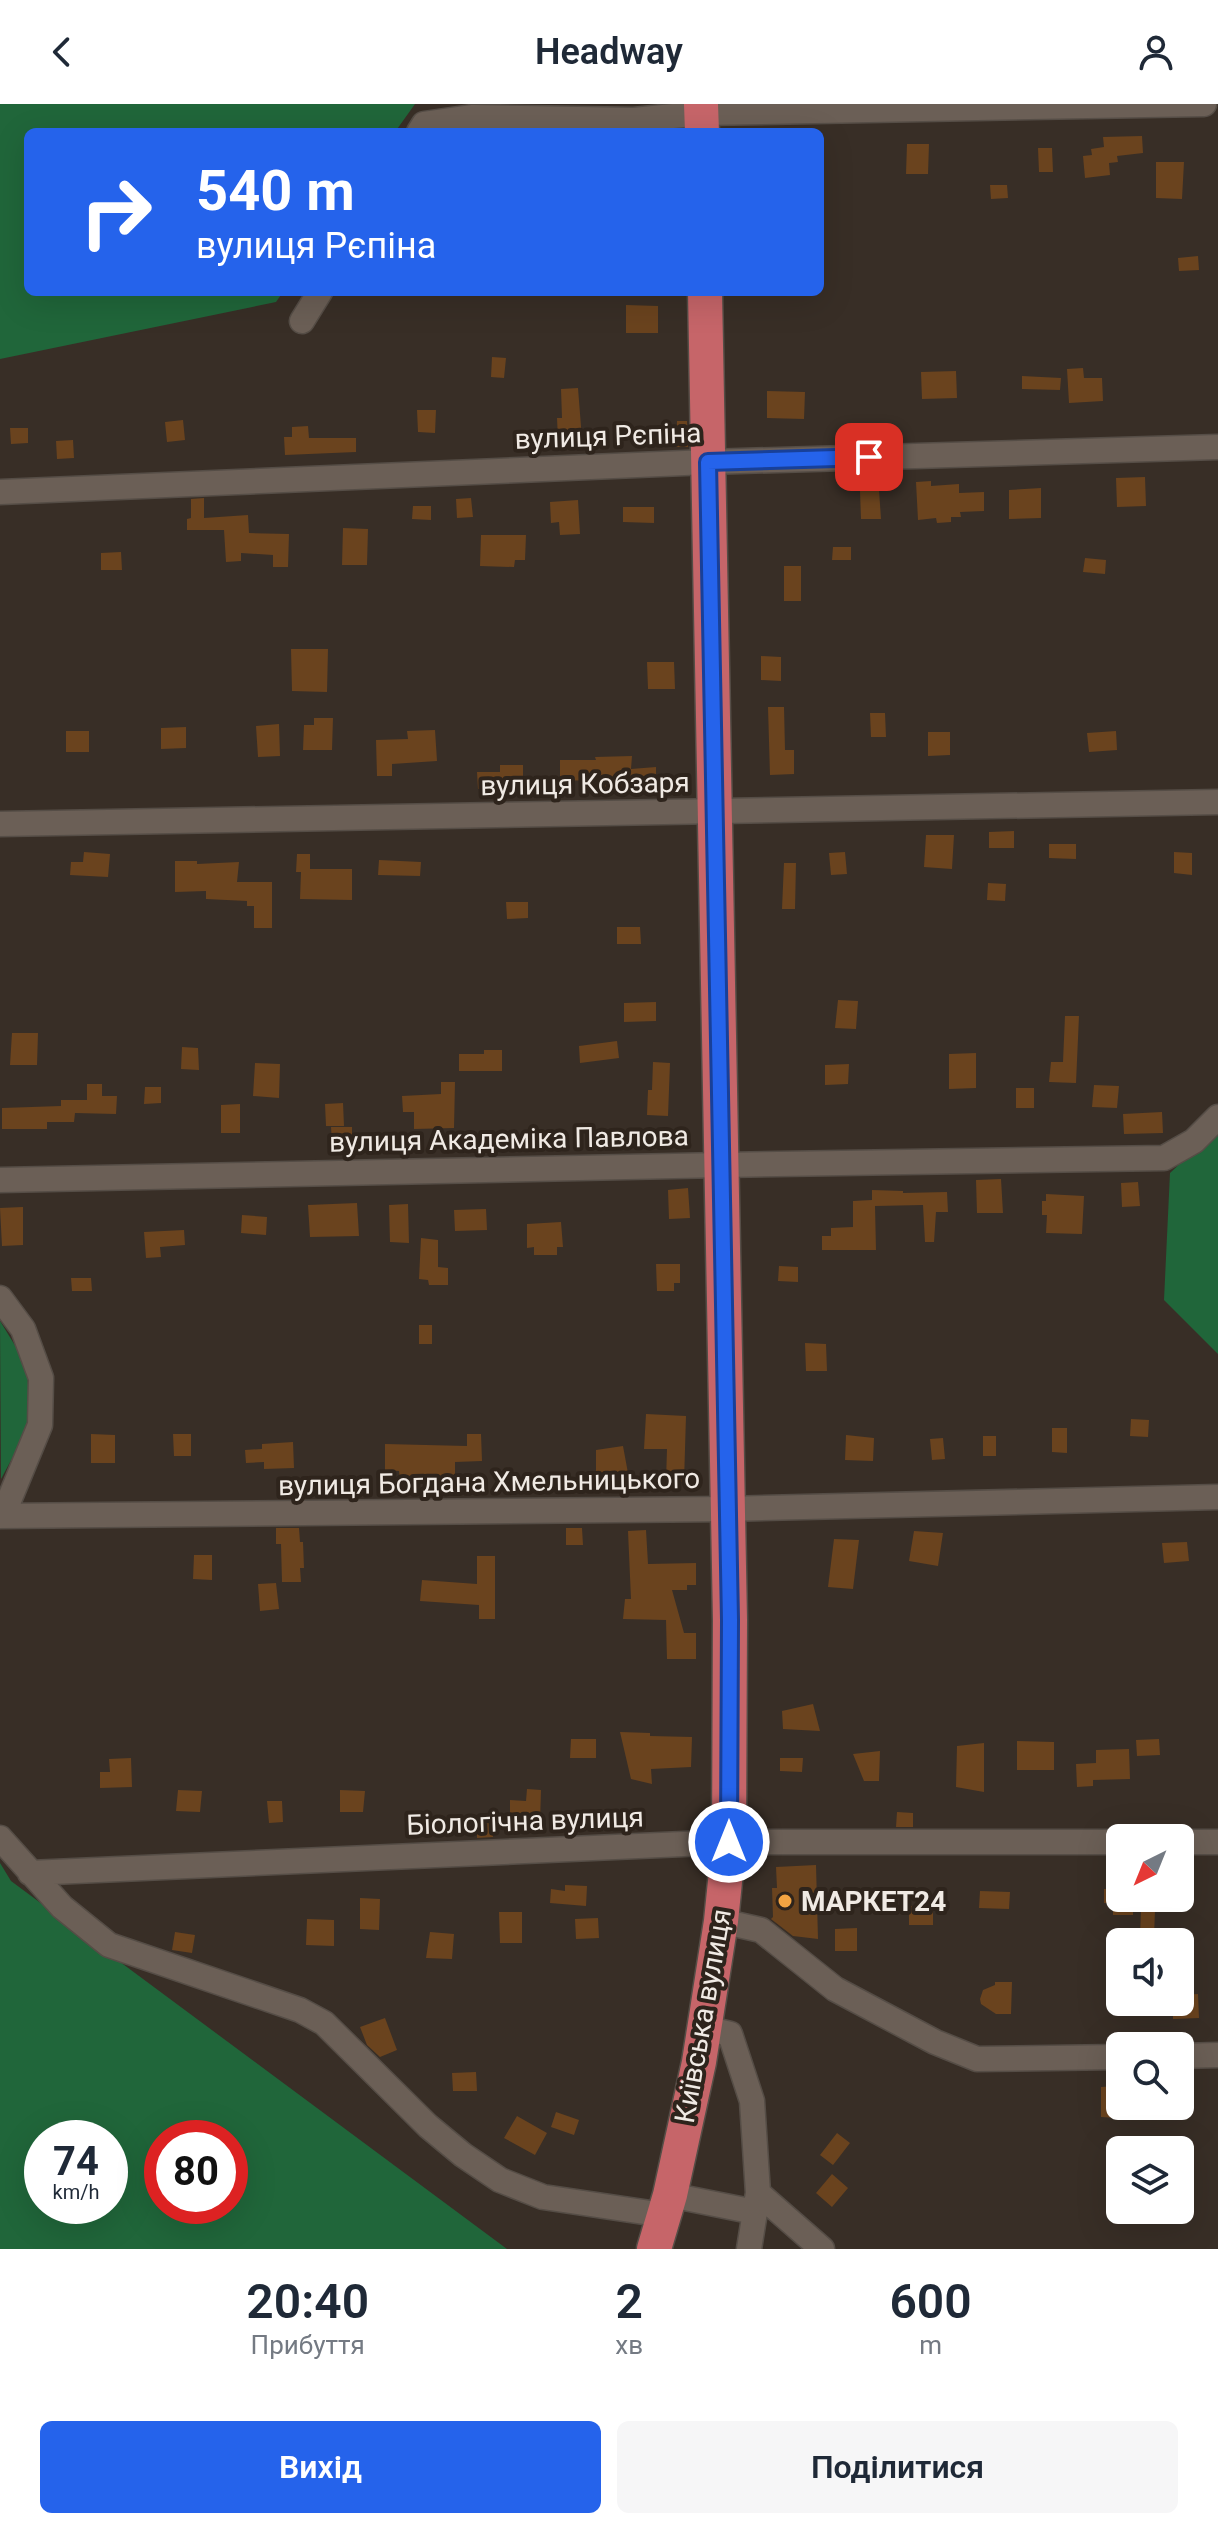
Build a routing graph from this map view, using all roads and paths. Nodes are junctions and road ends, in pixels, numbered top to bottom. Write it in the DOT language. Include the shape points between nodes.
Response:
graph roads {
  1 [pos="1204,104"];
  2 [pos="702,116"];
  3 [pos="422,128"];
  4 [pos="318,296"];
  5 [pos="705,296"];
  6 [pos="302,321"];
  7 [pos="1218,447"];
  8 [pos="708,462"];
  9 [pos="0,492"];
  10 [pos="1218,802"];
  11 [pos="714,812"];
  12 [pos="0,824"];
  13 [pos="1218,1117"];
  14 [pos="722,1165"];
  15 [pos="0,1180"];
  16 [pos="0,1298"];
  17 [pos="1218,1497"];
  18 [pos="726,1509"];
  19 [pos="1,1516"];
  20 [pos="0,1838"];
  21 [pos="729,1842"];
  22 [pos="1106,1842"];
  23 [pos="1194,1842"];
  24 [pos="1218,1842"];
  25 [pos="30,1873"];
  26 [pos="721,1921"];
  27 [pos="705,2028"];
  28 [pos="1218,2055"];
  29 [pos="1194,2056"];
  30 [pos="1106,2057"];
  31 [pos="756,2202"];
  32 [pos="667,2205"];
  33 [pos="654,2249"];
  34 [pos="749,2249"];
  35 [pos="822,2249"];
  1 -- 2 [label="street"];
  2 -- 3 [label="street" via="473,117"];
  4 -- 6 [label="street"];
  5 -- 8 [label="highway, Київська вулиця"];
  7 -- 8 [label="street, вулиця Рєпіна"];
  8 -- 9 [label="street, вулиця Рєпіна"];
  8 -- 11 [label="highway, Київська вулиця"];
  10 -- 11 [label="street, вулиця Кобзаря"];
  11 -- 12 [label="street, вулиця Кобзаря"];
  11 -- 14 [label="highway, Київська вулиця"];
  13 -- 14 [label="street, вулиця Академіка Павлова" via="1194,1141 1164,1158"];
  14 -- 15 [label="street, вулиця Академіка Павлова"];
  14 -- 18 [label="highway, Київська вулиця"];
  16 -- 19 [label="street" via="23,1329 41,1378 40,1425"];
  17 -- 18 [label="street, вулиця Богдана Хмельницького"];
  18 -- 19 [label="street, вулиця Богдана Хмельницького"];
  18 -- 21 [label="highway, Київська вулиця"];
  20 -- 25 [label="street"];
  21 -- 22 [label="street, Біологічна вулиця"];
  21 -- 25 [label="street, Біологічна вулиця"];
  21 -- 26 [label="highway, Київська вулиця"];
  23 -- 24 [label="street"];
  25 -- 32 [label="street" via="109,1945 300,2010 324,2023 428,2126 500,2180 543,2197"];
  26 -- 27 [label="highway, Київська вулиця"];
  26 -- 30 [label="street" via="761,1930 835,1989 977,2059"];
  27 -- 31 [label="street" via="730,2034 752,2101"];
  27 -- 32 [label="highway, Київська вулиця"];
  28 -- 29 [label="street"];
  31 -- 32 [label="street"];
  31 -- 34 [label="street"];
  31 -- 35 [label="street"];
  32 -- 33 [label="highway, Київська вулиця"];
}
